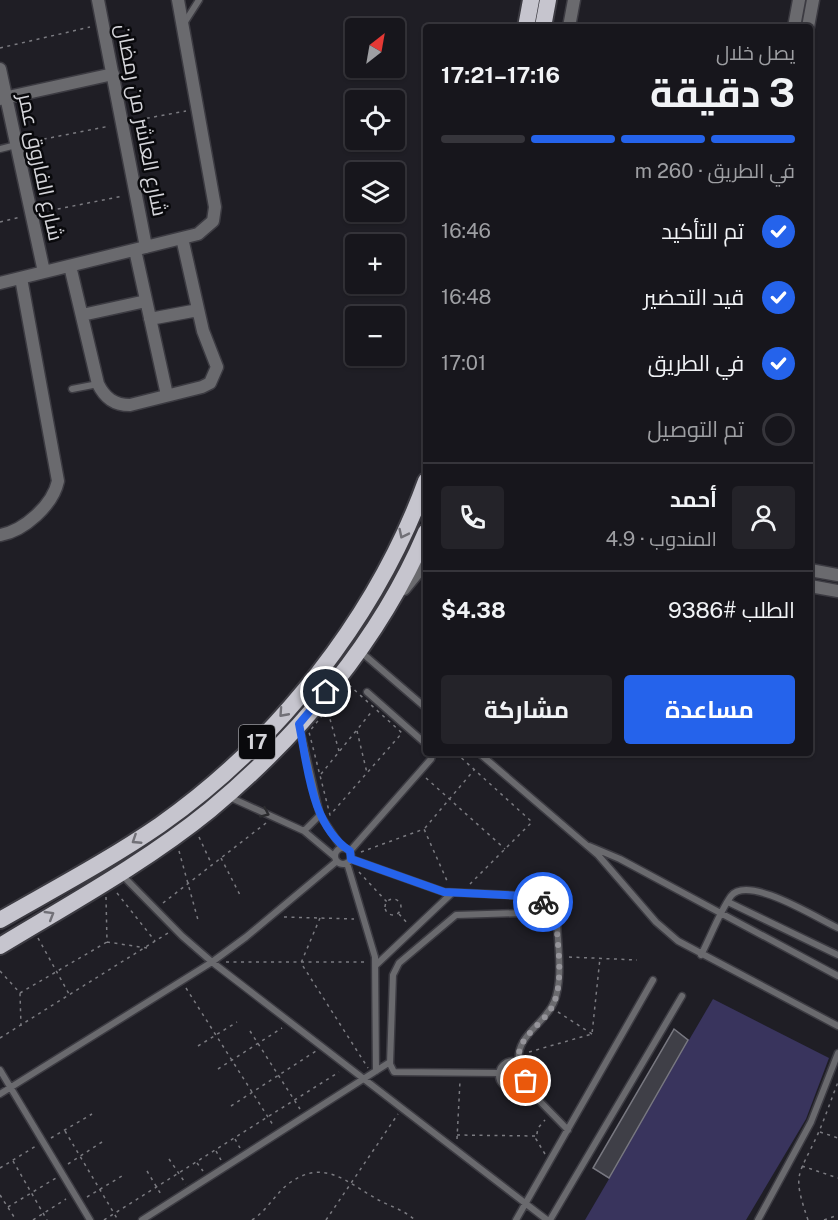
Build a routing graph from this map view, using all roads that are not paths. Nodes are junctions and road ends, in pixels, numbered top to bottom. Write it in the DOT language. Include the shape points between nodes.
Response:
graph roads {
  1 [pos="98,0"];
  2 [pos="178,0"];
  3 [pos="199,0"];
  4 [pos="531,0"];
  5 [pos="548,0"];
  6 [pos="574,0"];
  7 [pos="799,0"];
  8 [pos="813,0"];
  9 [pos="527,24"];
  10 [pos="544,24"];
  11 [pos="570,24"];
  12 [pos="795,24"];
  13 [pos="809,24"];
  14 [pos="183,26"];
  15 [pos="0,69"];
  16 [pos="113,74"];
  17 [pos="3,98"];
  18 [pos="16,145"];
  19 [pos="0,149"];
  20 [pos="182,238"];
  21 [pos="141,249"];
  22 [pos="70,266"];
  23 [pos="44,272"];
  24 [pos="21,278"];
  25 [pos="0,283"];
  26 [pos="146,301"];
  27 [pos="198,310"];
  28 [pos="82,315"];
  29 [pos="150,319"];
  30 [pos="98,384"];
  31 [pos="72,389"];
  32 [pos="167,395"];
  33 [pos="423,488"];
  34 [pos="0,535"];
  35 [pos="423,537"];
  36 [pos="423,566"];
  37 [pos="813,571"];
  38 [pos="833,574"];
  39 [pos="813,587"];
  40 [pos="832,590"];
  41 [pos="375,625"];
  42 [pos="358,650"];
  43 [pos="367,692"];
  44 [pos="423,705"];
  45 [pos="299,724"];
  46 [pos="423,742"];
  47 [pos="432,756"];
  48 [pos="482,756"];
  49 [pos="225,795"];
  50 [pos="320,816"];
  51 [pos="304,831"];
  52 [pos="586,845"];
  53 [pos="342,848"];
  54 [pos="350,858"];
  55 [pos="336,859"];
  56 [pos="111,878"];
  57 [pos="452,893"];
  58 [pos="728,902"];
  59 [pos="553,912"];
  60 [pos="722,914"];
  61 [pos="0,920"];
  62 [pos="838,928"];
  63 [pos="0,946"];
  64 [pos="701,955"];
  65 [pos="838,955"];
  66 [pos="212,962"];
  67 [pos="376,963"];
  68 [pos="838,976"];
  69 [pos="653,980"];
  70 [pos="682,996"];
  71 [pos="838,1026"];
  72 [pos="838,1053"];
  73 [pos="519,1058"];
  74 [pos="390,1062"];
  75 [pos="0,1070"];
  76 [pos="374,1072"];
  77 [pos="499,1073"];
  78 [pos="363,1079"];
  79 [pos="524,1084"];
  80 [pos="11,1087"];
  81 [pos="0,1094"];
  82 [pos="568,1130"];
  83 [pos="526,1204"];
  84 [pos="90,1220"];
  85 [pos="142,1220"];
  86 [pos="516,1220"];
  87 [pos="549,1220"];
  88 [pos="758,1220"];
  1 -- 16 [label="street, شارع العاشر من رمضان"];
  2 -- 14 [label="street"];
  3 -- 14 [label="lane"];
  4 -- 9 [label="highway"];
  5 -- 10 [label="highway"];
  6 -- 11 [label="street"];
  7 -- 12 [label="street"];
  8 -- 13 [label="street"];
  14 -- 20 [label="street" via="215,207 209,227"];
  15 -- 17 [label="street, شارع الفاروق عمر"];
  16 -- 17 [label="street"];
  16 -- 21 [label="street, شارع العاشر من رمضان" via="136,194"];
  17 -- 18 [label="street, شارع الفاروق عمر"];
  18 -- 19 [label="lane"];
  18 -- 23 [label="street, شارع الفاروق عمر"];
  20 -- 21 [label="street"];
  20 -- 27 [label="street"];
  21 -- 22 [label="street"];
  21 -- 26 [label="street, شارع العاشر من رمضان"];
  22 -- 23 [label="street"];
  22 -- 28 [label="street"];
  23 -- 24 [label="street"];
  24 -- 25 [label="street"];
  24 -- 34 [label="street" via="58,481 51,501 15,531"];
  26 -- 28 [label="street"];
  26 -- 29 [label="street, شارع العاشر من رمضان"];
  27 -- 29 [label="street"];
  27 -- 32 [label="street" via="216,358 215,376 202,387"];
  28 -- 30 [label="street"];
  29 -- 32 [label="street, شارع العاشر من رمضان"];
  30 -- 31 [label="lane"];
  30 -- 32 [label="street" via="107,398 122,405"];
  33 -- 61 [label="highway, 17, one-way" via="357,617 267,732 218,779 159,825"];
  35 -- 41 [label="highway, 17"];
  36 -- 41 [label="street"];
  37 -- 38 [label="street"];
  38 -- 40 [label="street"];
  39 -- 40 [label="street"];
  41 -- 42 [label="highway, 17"];
  42 -- 44 [label="lane"];
  42 -- 45 [label="highway, 17"];
  43 -- 46 [label="lane" via="377,705"];
  45 -- 49 [label="highway, 17"];
  45 -- 50 [label="lane"];
  47 -- 54 [label="lane"];
  48 -- 52 [label="lane"];
  49 -- 51 [label="lane, one-way"];
  49 -- 56 [label="highway, 17" via="175,836"];
  50 -- 51 [label="lane"];
  50 -- 53 [label="lane"];
  51 -- 55 [label="lane"];
  52 -- 60 [label="lane" via="615,856"];
  52 -- 64 [label="lane" via="621,879 656,922"];
  53 -- 54 [label="lane"];
  53 -- 55 [label="lane" via="338,849"];
  54 -- 55 [label="lane"];
  54 -- 57 [label="lane" via="428,888"];
  54 -- 67 [label="lane"];
  55 -- 66 [label="lane" via="271,917"];
  63 -- 56 [label="highway, 17, one-way"];
  56 -- 66 [label="lane" via="155,909"];
  57 -- 59 [label="lane" via="529,896 545,903"];
  57 -- 67 [label="lane"];
  58 -- 60 [label="lane"];
  58 -- 62 [label="lane" via="741,890 757,889"];
  58 -- 65 [label="lane"];
  59 -- 73 [label="lane" via="558,989 551,1008 523,1041"];
  59 -- 74 [label="lane" via="456,915 399,963 392,979"];
  60 -- 64 [label="lane"];
  60 -- 68 [label="lane"];
  64 -- 71 [label="lane"];
  66 -- 78 [label="lane"];
  66 -- 80 [label="lane"];
  67 -- 76 [label="lane"];
  69 -- 82 [label="lane"];
  70 -- 87 [label="lane"];
  72 -- 88 [label="lane" via="811,1122"];
  73 -- 77 [label="lane" via="506,1062"];
  73 -- 79 [label="lane" via="527,1072"];
  74 -- 76 [label="lane"];
  74 -- 77 [label="lane" via="392,1070 401,1075"];
  75 -- 80 [label="lane"];
  76 -- 78 [label="lane"];
  77 -- 79 [label="lane" via="507,1088 516,1089"];
  78 -- 83 [label="lane"];
  78 -- 85 [label="lane"];
  79 -- 82 [label="lane"];
  80 -- 81 [label="lane"];
  80 -- 84 [label="lane"];
  82 -- 83 [label="lane"];
  83 -- 86 [label="lane"];
  83 -- 87 [label="lane"];
}
